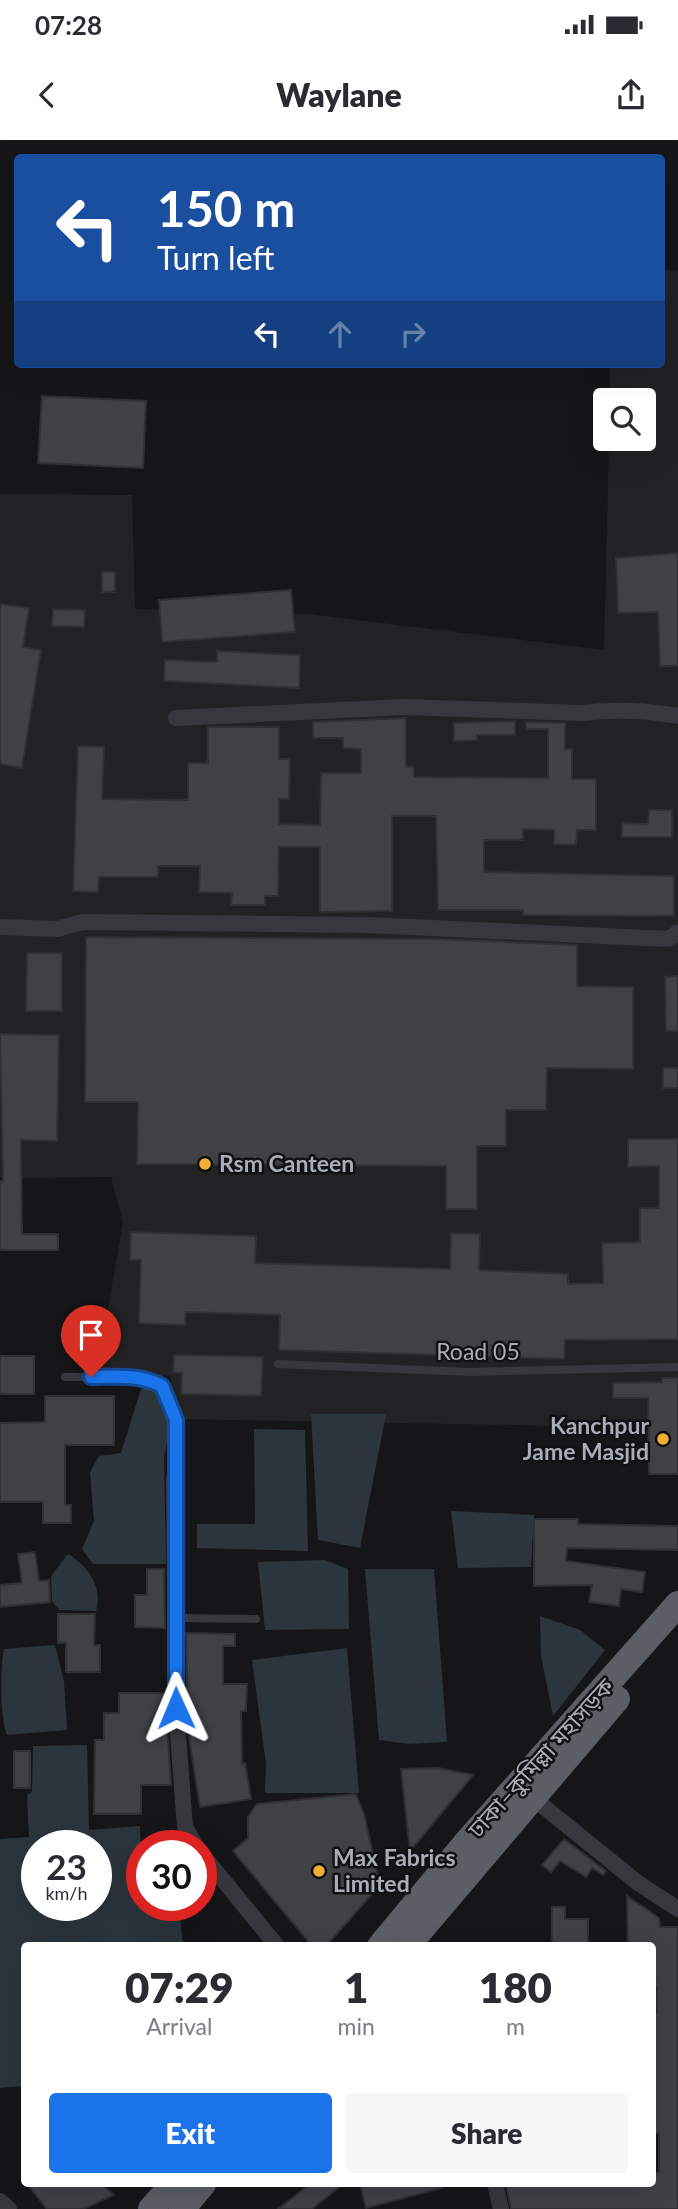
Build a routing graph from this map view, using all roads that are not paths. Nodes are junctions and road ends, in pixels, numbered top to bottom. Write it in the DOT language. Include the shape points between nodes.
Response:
graph roads {
  1 [pos="678,716"];
  2 [pos="176,718"];
  3 [pos="0,927"];
  4 [pos="678,932"];
  5 [pos="278,1364"];
  6 [pos="678,1367"];
  7 [pos="65,1377"];
  8 [pos="174,1478"];
  9 [pos="678,1604"];
  10 [pos="174,1618"];
  11 [pos="256,1619"];
  12 [pos="666,1634"];
  13 [pos="533,1797"];
  14 [pos="187,1830"];
  15 [pos="217,1873"];
  16 [pos="678,1909"];
  17 [pos="274,1942"];
  18 [pos="383,1942"];
  19 [pos="410,1942"];
  20 [pos="170,2187"];
  21 [pos="200,2187"];
  22 [pos="496,2187"];
  23 [pos="0,2201"];
  24 [pos="9,2209"];
  25 [pos="151,2209"];
  26 [pos="182,2209"];
  27 [pos="501,2209"];
  1 -- 2 [label="street" via="624,709 582,713 403,707"];
  3 -- 4 [label="street" via="57,929 83,922 367,925 668,939"];
  5 -- 6 [label="lane, Road 05" via="471,1372"];
  7 -- 8 [label="lane" via="142,1377 162,1386 176,1420"];
  8 -- 10 [label="street"];
  9 -- 12 [label="highway, ঢাকা–কুমিল্লা মহাসড়ক"];
  10 -- 11 [label="lane"];
  10 -- 14 [label="street"];
  12 -- 13 [label="highway, ঢাকা–কুমিল্লা মহাসড়ক"];
  12 -- 18 [label="highway, ঢাকা–কুমিল্লা মহাসড়ক" via="465,1843"];
  13 -- 16 [label="street" via="638,1883"];
  13 -- 19 [label="highway, ঢাকা–কুমিল্লা মহাসড়ক"];
  15 -- 17 [label="street"];
  20 -- 25 [label="highway"];
  21 -- 26 [label="highway"];
  22 -- 27 [label="street"];
  23 -- 24 [label="street"];
}
